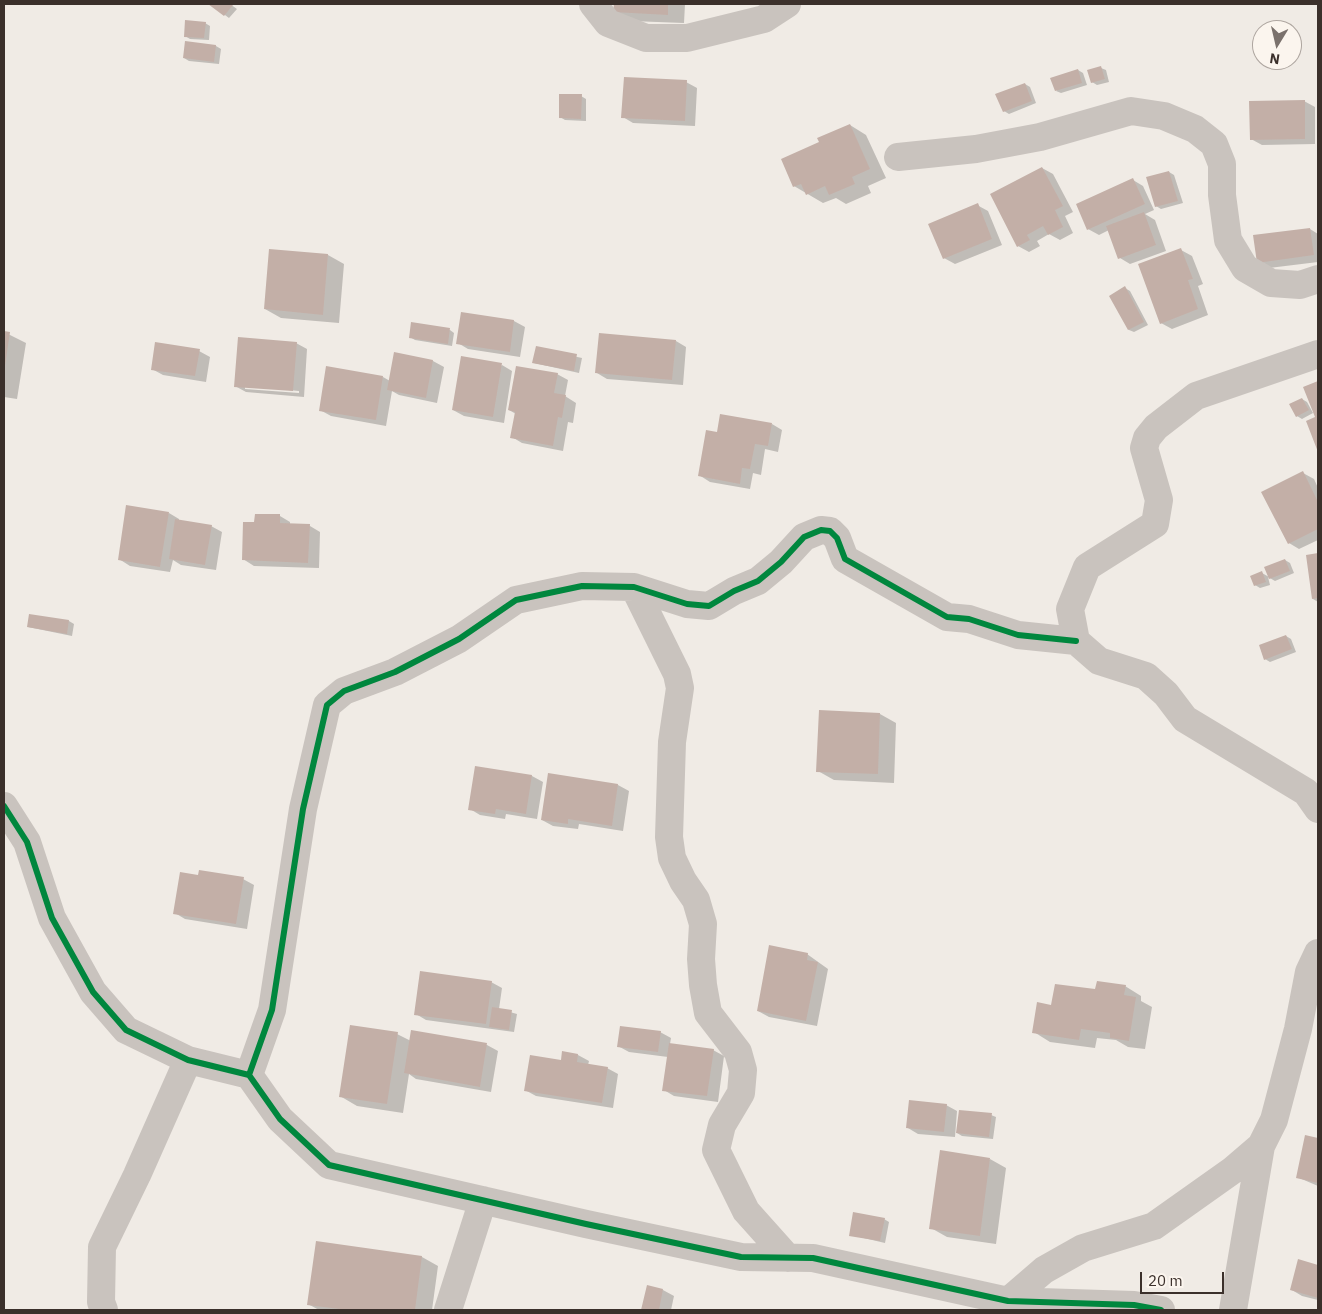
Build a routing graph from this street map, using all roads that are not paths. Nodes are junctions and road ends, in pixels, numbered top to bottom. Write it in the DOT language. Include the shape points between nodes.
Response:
graph roads {
  1 [pos="593,4"];
  2 [pos="786,4"];
  3 [pos="898,157"];
  4 [pos="1318,279"];
  5 [pos="1318,354"];
  6 [pos="634,587"];
  7 [pos="1076,641"];
  8 [pos="4,806"];
  9 [pos="1318,809"];
  10 [pos="1318,953"];
  11 [pos="188,1060"];
  12 [pos="249,1075"];
  13 [pos="1261,1146"];
  14 [pos="483,1200"];
  15 [pos="788,1258"];
  16 [pos="1008,1306"];
  17 [pos="104,1310"];
  18 [pos="448,1310"];
  19 [pos="1162,1310"];
  20 [pos="1232,1310"];
  1 -- 2 [label="street" via="608,24 646,38 687,38 764,19"];
  3 -- 4 [label="street" via="976,149 1040,137 1131,111 1164,116 1195,129 1214,144 1222,164 1222,196 1228,240 1245,268 1271,283 1300,285"];
  5 -- 7 [label="street" via="1196,396 1156,427 1144,448 1159,500 1155,524 1087,567 1070,609"];
  6 -- 7 [label="street" via="687,604 709,606 734,590 758,581 804,537 822,530 836,538 844,558 947,617 969,619 1018,636"];
  6 -- 12 [label="street" via="582,586 516,600 459,639 395,672 344,691 327,705 303,809 272,1010"];
  6 -- 15 [label="street" via="677,674 680,688 672,742 669,837 672,858 696,900 703,924 701,959 708,1014 738,1052 743,1070 741,1093 722,1125 716,1150 746,1211"];
  7 -- 9 [label="street" via="1099,661 1146,676 1166,694 1184,719 1306,792"];
  8 -- 11 [label="street" via="27,842 52,918 93,992 126,1030"];
  10 -- 13 [label="street" via="1309,972 1274,1120"];
  11 -- 12 [label="street"];
  11 -- 17 [label="street" via="102,1247 101,1302"];
  12 -- 14 [label="street" via="280,1119 329,1165"];
  13 -- 16 [label="street" via="1154,1226 1083,1248 1044,1270"];
  13 -- 20 [label="street"];
  14 -- 15 [label="street" via="740,1257"];
  14 -- 18 [label="street"];
  15 -- 16 [label="street" via="813,1258"];
  16 -- 19 [label="street" via="1134,1305"];
}
